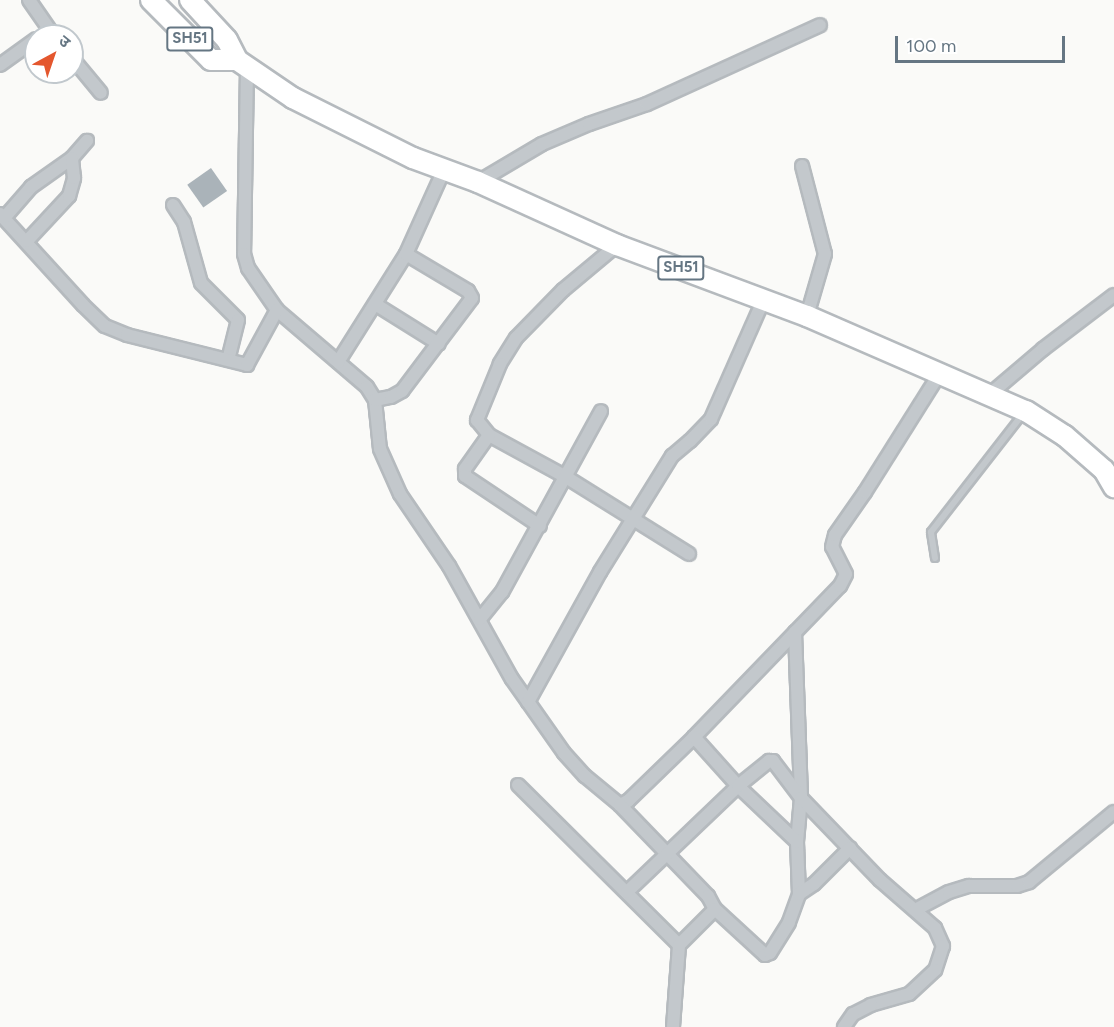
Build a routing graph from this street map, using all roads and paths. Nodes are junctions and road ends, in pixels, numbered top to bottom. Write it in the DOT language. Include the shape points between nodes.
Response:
graph roads {
  1 [pos="29,0"];
  2 [pos="151,0"];
  3 [pos="190,0"];
  4 [pos="42,24"];
  5 [pos="820,26"];
  6 [pos="24,48"];
  7 [pos="242,64"];
  8 [pos="0,65"];
  9 [pos="84,72"];
  10 [pos="101,93"];
  11 [pos="87,141"];
  12 [pos="72,158"];
  13 [pos="802,166"];
  14 [pos="444,170"];
  15 [pos="478,182"];
  16 [pos="173,205"];
  17 [pos="3,216"];
  18 [pos="27,241"];
  19 [pos="617,245"];
  20 [pos="406,254"];
  21 [pos="1114,295"];
  22 [pos="765,299"];
  23 [pos="375,304"];
  24 [pos="277,310"];
  25 [pos="807,316"];
  26 [pos="439,344"];
  27 [pos="228,360"];
  28 [pos="338,362"];
  29 [pos="940,374"];
  30 [pos="989,395"];
  31 [pos="375,400"];
  32 [pos="601,411"];
  33 [pos="1026,411"];
  34 [pos="489,435"];
  35 [pos="1109,465"];
  36 [pos="566,477"];
  37 [pos="1114,487"];
  38 [pos="633,518"];
  39 [pos="540,526"];
  40 [pos="689,554"];
  41 [pos="935,558"];
  42 [pos="480,619"];
  43 [pos="795,632"];
  44 [pos="528,702"];
  45 [pos="694,736"];
  46 [pos="518,784"];
  47 [pos="738,786"];
  48 [pos="801,798"];
  49 [pos="620,805"];
  50 [pos="1114,812"];
  51 [pos="797,842"];
  52 [pos="850,848"];
  53 [pos="668,854"];
  54 [pos="627,892"];
  55 [pos="798,894"];
  56 [pos="715,909"];
  57 [pos="915,910"];
  58 [pos="679,945"];
  59 [pos="673,1027"];
  60 [pos="844,1027"];
  1 -- 4 [label="street"];
  2 -- 7 [label="main road, SH51" via="211,60"];
  3 -- 7 [label="main road, SH51" via="227,40"];
  5 -- 15 [label="street" via="647,104 542,144"];
  6 -- 8 [label="street"];
  7 -- 14 [label="main road, SH51" via="293,98"];
  7 -- 24 [label="street" via="244,254 248,268"];
  9 -- 10 [label="street"];
  11 -- 12 [label="street"];
  12 -- 17 [label="street" via="31,187"];
  12 -- 18 [label="street" via="74,178 69,196"];
  13 -- 25 [label="street" via="825,254"];
  14 -- 15 [label="main road, SH51"];
  14 -- 20 [label="street"];
  15 -- 19 [label="main road, SH51"];
  16 -- 27 [label="street" via="184,222 201,283 238,320"];
  17 -- 18 [label="street"];
  18 -- 27 [label="street" via="105,326"];
  19 -- 22 [label="main road, SH51"];
  19 -- 34 [label="street" via="563,290 516,338 477,414 478,425"];
  20 -- 23 [label="street"];
  20 -- 26 [label="street" via="468,291 472,298"];
  21 -- 30 [label="street"];
  22 -- 25 [label="main road, SH51"];
  22 -- 38 [label="street" via="711,419 672,456"];
  23 -- 26 [label="street"];
  23 -- 28 [label="street"];
  24 -- 27 [label="street" via="251,362 244,365"];
  24 -- 28 [label="street"];
  25 -- 29 [label="main road, SH51"];
  26 -- 31 [label="street" via="402,392"];
  28 -- 31 [label="street" via="367,387"];
  29 -- 30 [label="main road, SH51"];
  29 -- 43 [label="street" via="835,535 832,547 846,574 840,586"];
  30 -- 33 [label="main road, SH51"];
  31 -- 42 [label="street" via="380,449 400,494"];
  32 -- 36 [label="street"];
  33 -- 35 [label="main road, SH51"];
  33 -- 41 [label="lane" via="931,532"];
  34 -- 36 [label="street"];
  34 -- 39 [label="street" via="465,469 465,476"];
  35 -- 37 [label="main road, SH51"];
  36 -- 38 [label="street"];
  36 -- 39 [label="street"];
  38 -- 40 [label="street"];
  38 -- 44 [label="street"];
  39 -- 42 [label="street" via="502,592"];
  42 -- 44 [label="street"];
  43 -- 45 [label="street"];
  43 -- 48 [label="street"];
  44 -- 49 [label="street" via="564,753"];
  45 -- 47 [label="street"];
  45 -- 49 [label="street"];
  46 -- 54 [label="street"];
  47 -- 48 [label="street" via="773,761"];
  47 -- 51 [label="street"];
  47 -- 53 [label="street"];
  48 -- 51 [label="street"];
  48 -- 52 [label="street"];
  49 -- 53 [label="street"];
  50 -- 57 [label="street" via="1029,882 1017,886 969,886"];
  51 -- 55 [label="street"];
  52 -- 55 [label="street" via="814,884"];
  52 -- 57 [label="street"];
  53 -- 54 [label="street"];
  53 -- 56 [label="street" via="708,896"];
  54 -- 58 [label="street"];
  55 -- 56 [label="street" via="789,922 765,955"];
  56 -- 58 [label="street"];
  57 -- 60 [label="street" via="939,935 943,946 934,970 909,994 871,1005 854,1014"];
  58 -- 59 [label="street"];
}
